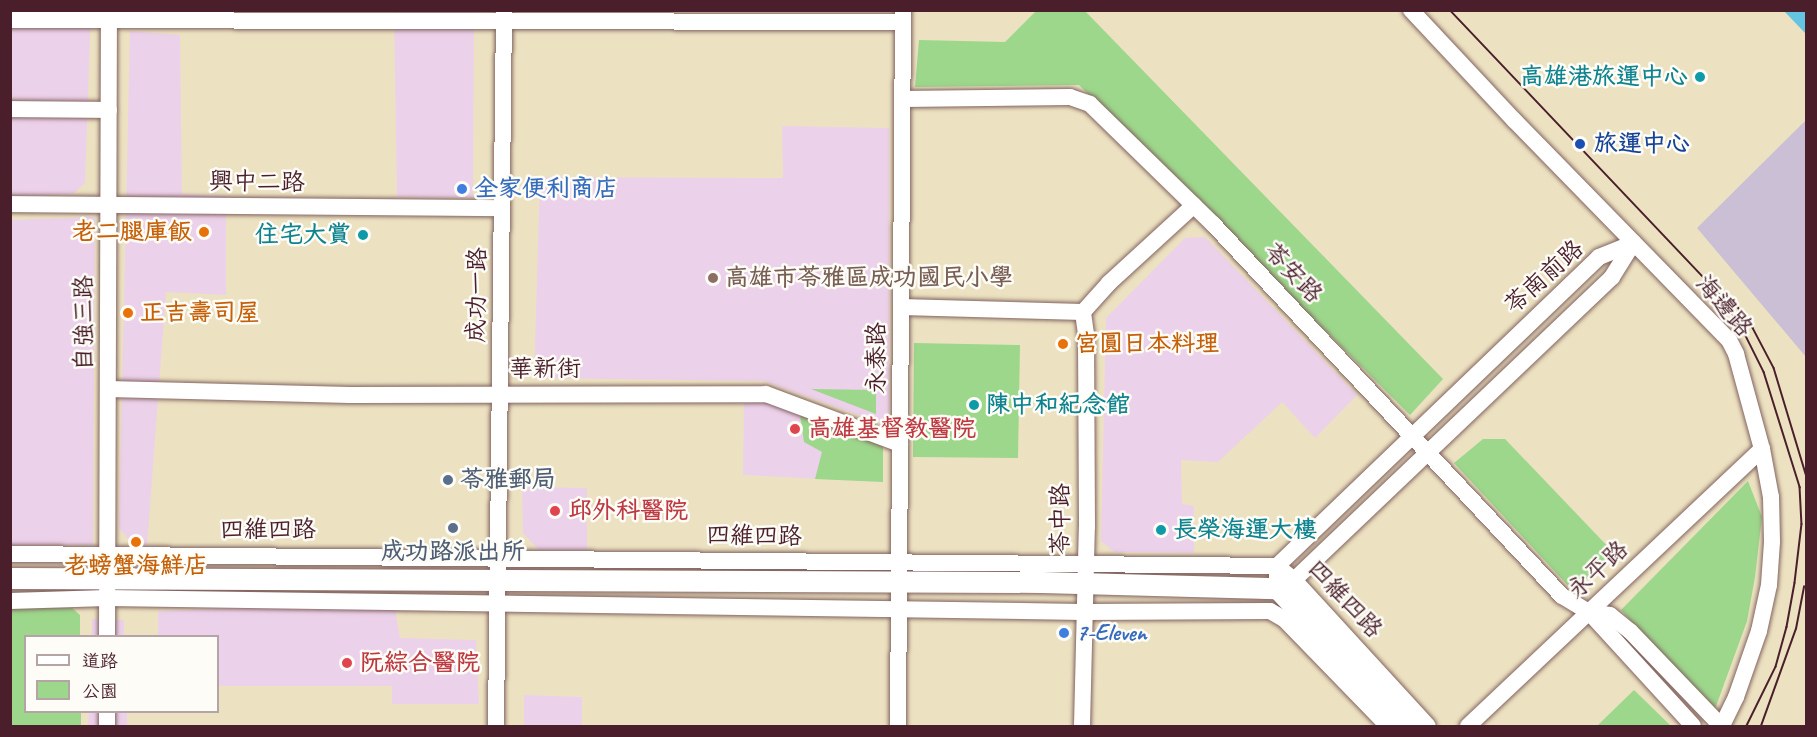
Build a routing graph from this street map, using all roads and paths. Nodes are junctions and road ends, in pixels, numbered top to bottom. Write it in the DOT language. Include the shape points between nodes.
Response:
graph roads {
  1 [pos="1411,10"];
  2 [pos="109,15"];
  3 [pos="504,16"];
  4 [pos="903,16"];
  5 [pos="10,20"];
  6 [pos="903,99"];
  7 [pos="10,109"];
  8 [pos="109,110"];
  9 [pos="10,204"];
  10 [pos="108,204"];
  11 [pos="1194,205"];
  12 [pos="502,208"];
  13 [pos="1633,243"];
  14 [pos="901,307"];
  15 [pos="1083,312"];
  16 [pos="108,389"];
  17 [pos="500,393"];
  18 [pos="1411,435"];
  19 [pos="900,444"];
  20 [pos="1762,449"];
  21 [pos="1426,451"];
  22 [pos="10,554"];
  23 [pos="107,555"];
  24 [pos="499,557"];
  25 [pos="1277,566"];
  26 [pos="1085,572"];
  27 [pos="900,573"];
  28 [pos="10,578"];
  29 [pos="499,579"];
  30 [pos="1286,584"];
  31 [pos="107,588"];
  32 [pos="10,601"];
  33 [pos="498,605"];
  34 [pos="898,608"];
  35 [pos="1270,611"];
  36 [pos="1083,612"];
  37 [pos="1589,612"];
  38 [pos="107,635"];
  39 [pos="496,726"];
  40 [pos="898,726"];
  41 [pos="1082,726"];
  42 [pos="1388,726"];
  43 [pos="1407,726"];
  44 [pos="1428,726"];
  45 [pos="1467,726"];
  46 [pos="1693,726"];
  47 [pos="1721,726"];
  1 -- 13 [label="street, 海邊路"];
  2 -- 3 [label="street"];
  2 -- 5 [label="street"];
  2 -- 8 [label="street, 自強三路"];
  3 -- 4 [label="street"];
  3 -- 12 [label="street, 成功一路"];
  4 -- 6 [label="street, 永泰路"];
  6 -- 11 [label="street, 苓安路" via="1070,97 1090,104"];
  6 -- 14 [label="street, 永泰路"];
  7 -- 8 [label="street"];
  8 -- 10 [label="street, 自強三路"];
  9 -- 10 [label="street, 興中二路"];
  10 -- 12 [label="street, 興中二路"];
  10 -- 16 [label="street, 自強三路"];
  11 -- 15 [label="street"];
  11 -- 18 [label="street, 苓安路"];
  12 -- 17 [label="street, 成功一路"];
  13 -- 18 [label="street, 苓南前路" via="1599,257"];
  13 -- 20 [label="street, 海邊路" via="1728,340 1736,354"];
  13 -- 21 [label="street, 苓南前路" via="1612,277"];
  14 -- 15 [label="street"];
  14 -- 19 [label="street, 永泰路"];
  15 -- 26 [label="street, 苓中路"];
  16 -- 17 [label="street, 華新街" via="350,395"];
  16 -- 23 [label="street, 自強三路"];
  17 -- 19 [label="street, 華新街" via="766,394"];
  17 -- 24 [label="street, 成功一路"];
  18 -- 21 [label="street, 苓安路"];
  18 -- 25 [label="street, 苓南前路"];
  19 -- 27 [label="street, 永泰路"];
  20 -- 37 [label="street, 永平路"];
  20 -- 47 [label="street, 海邊路" via="1771,497 1769,585 1759,631"];
  21 -- 30 [label="street, 苓南前路"];
  21 -- 37 [label="street, 苓安路" via="1562,596"];
  22 -- 23 [label="street, 四維四路"];
  23 -- 24 [label="street, 四維四路"];
  23 -- 31 [label="street, 自強三路"];
  24 -- 27 [label="street, 四維四路"];
  24 -- 29 [label="street, 成功一路"];
  25 -- 26 [label="street, 四維四路"];
  25 -- 30 [label="street"];
  26 -- 27 [label="main road, 四維四路"];
  26 -- 30 [label="main road, 四維四路"];
  26 -- 36 [label="street, 苓中路"];
  27 -- 29 [label="main road, 四維四路"];
  27 -- 34 [label="street, 永泰路"];
  28 -- 31 [label="main road, 四維四路"];
  29 -- 31 [label="main road, 四維四路"];
  29 -- 33 [label="street, 成功一路"];
  30 -- 35 [label="street"];
  30 -- 43 [label="main road, 四維四路"];
  30 -- 44 [label="street, 四維四路"];
  31 -- 32 [label="street, 四維四路"];
  31 -- 33 [label="street, 四維四路"];
  31 -- 38 [label="street, 自強三路"];
  33 -- 34 [label="street, 四維四路"];
  33 -- 39 [label="street"];
  34 -- 36 [label="street, 四維四路"];
  34 -- 40 [label="street, 永泰路"];
  35 -- 36 [label="street, 四維四路"];
  35 -- 42 [label="street" via="1284,619"];
  36 -- 41 [label="street, 苓中路"];
  37 -- 45 [label="street, 永平路"];
  37 -- 46 [label="street, 苓安路"];
  37 -- 47 [label="street, 苓安路" via="1610,615 1630,631"];
}
